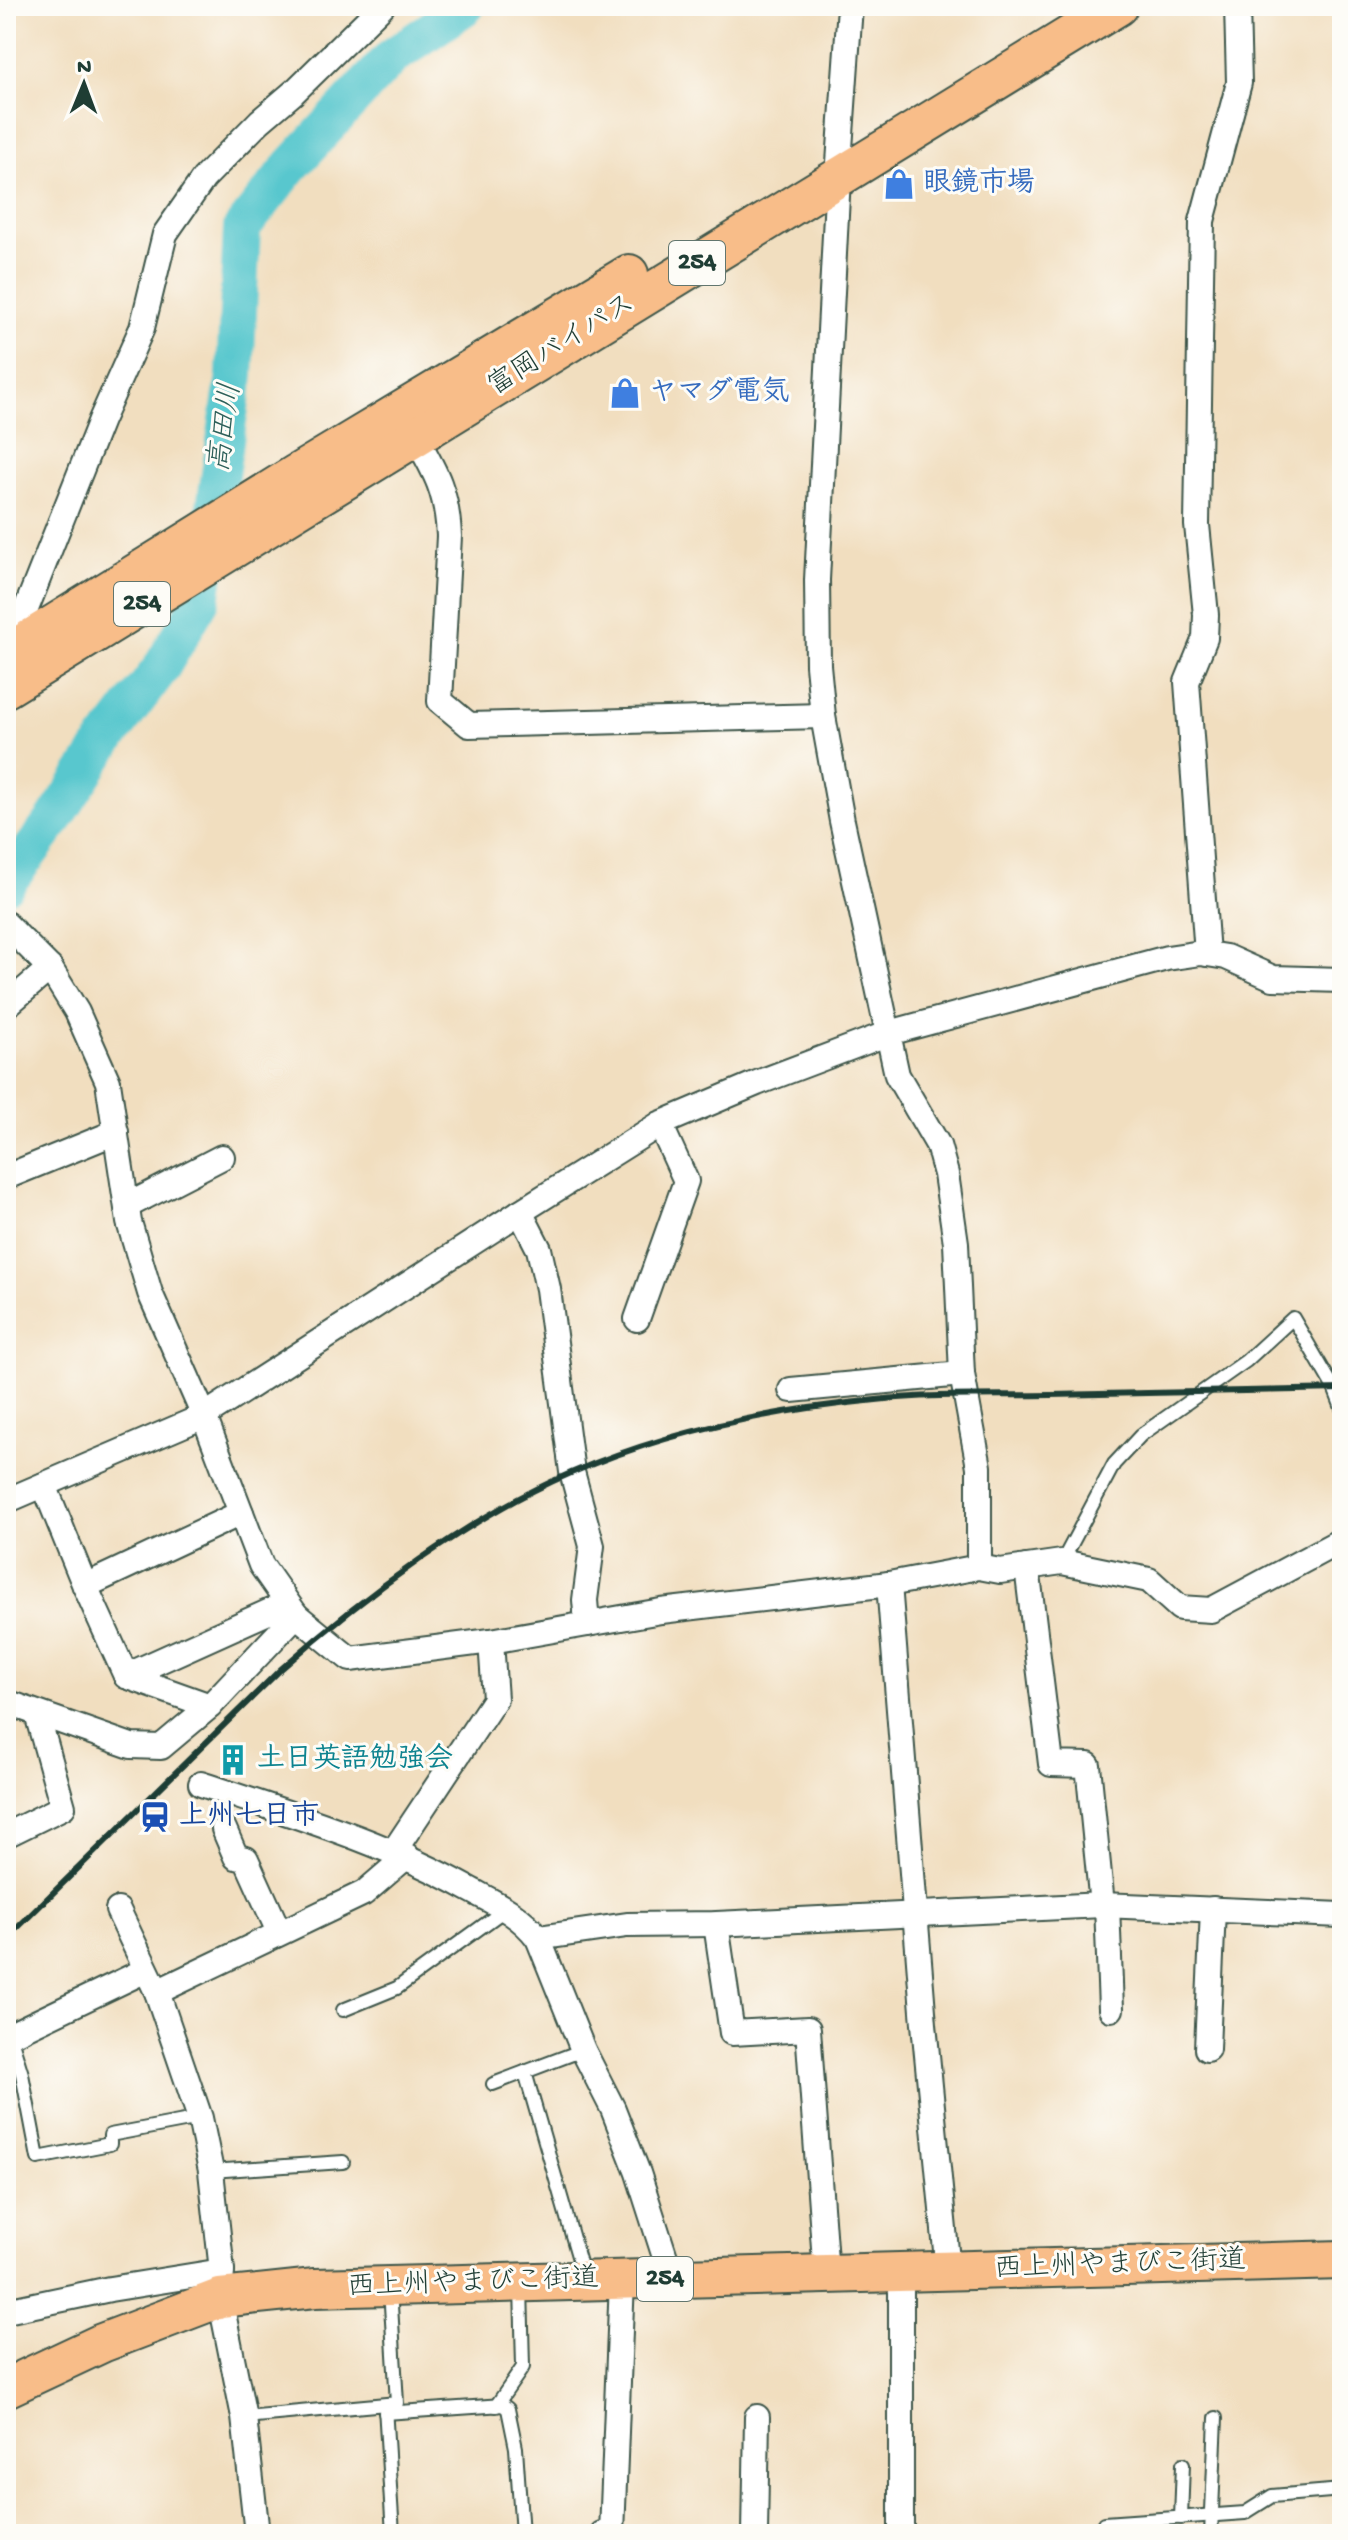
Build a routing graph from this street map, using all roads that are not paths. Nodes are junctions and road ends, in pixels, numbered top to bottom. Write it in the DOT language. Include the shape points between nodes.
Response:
graph roads {
  1 [pos="382,6"];
  2 [pos="850,6"];
  3 [pos="1067,6"];
  4 [pos="1118,6"];
  5 [pos="1237,6"];
  6 [pos="839,162"];
  7 [pos="415,436"];
  8 [pos="6,621"];
  9 [pos="6,654"];
  10 [pos="6,688"];
  11 [pos="823,716"];
  12 [pos="6,924"];
  13 [pos="1207,954"];
  14 [pos="44,961"];
  15 [pos="1342,980"];
  16 [pos="6,1006"];
  17 [pos="889,1033"];
  18 [pos="660,1124"];
  19 [pos="116,1132"];
  20 [pos="222,1157"];
  21 [pos="6,1177"];
  22 [pos="127,1206"];
  23 [pos="520,1212"];
  24 [pos="637,1319"];
  25 [pos="962,1374"];
  26 [pos="791,1390"];
  27 [pos="1342,1408"];
  28 [pos="204,1416"];
  29 [pos="44,1485"];
  30 [pos="6,1501"];
  31 [pos="241,1513"];
  32 [pos="1342,1540"];
  33 [pos="1062,1562"];
  34 [pos="979,1567"];
  35 [pos="1027,1567"];
  36 [pos="889,1584"];
  37 [pos="85,1586"];
  38 [pos="291,1610"];
  39 [pos="587,1624"];
  40 [pos="491,1641"];
  41 [pos="126,1676"];
  42 [pos="6,1702"];
  43 [pos="210,1706"];
  44 [pos="37,1714"];
  45 [pos="201,1784"];
  46 [pos="224,1829"];
  47 [pos="6,1835"];
  48 [pos="401,1854"];
  49 [pos="1105,1905"];
  50 [pos="506,1909"];
  51 [pos="1213,1909"];
  52 [pos="118,1910"];
  53 [pos="916,1913"];
  54 [pos="1342,1915"];
  55 [pos="716,1924"];
  56 [pos="279,1932"];
  57 [pos="538,1938"];
  58 [pos="151,1981"];
  59 [pos="1111,2009"];
  60 [pos="343,2010"];
  61 [pos="8,2036"];
  62 [pos="1207,2049"];
  63 [pos="583,2050"];
  64 [pos="525,2072"];
  65 [pos="493,2084"];
  66 [pos="200,2118"];
  67 [pos="343,2162"];
  68 [pos="211,2171"];
  69 [pos="1342,2260"];
  70 [pos="948,2271"];
  71 [pos="901,2273"];
  72 [pos="826,2275"];
  73 [pos="672,2279"];
  74 [pos="622,2280"];
  75 [pos="585,2281"];
  76 [pos="521,2283"];
  77 [pos="221,2285"];
  78 [pos="390,2286"];
  79 [pos="6,2311"];
  80 [pos="6,2388"];
  81 [pos="496,2406"];
  82 [pos="385,2408"];
  83 [pos="244,2417"];
  84 [pos="757,2417"];
  85 [pos="1216,2418"];
  86 [pos="1183,2464"];
  87 [pos="1342,2490"];
  88 [pos="1211,2516"];
  89 [pos="1181,2518"];
  90 [pos="257,2534"];
  91 [pos="393,2534"];
  92 [pos="522,2534"];
  93 [pos="602,2534"];
  94 [pos="755,2534"];
  95 [pos="901,2534"];
  96 [pos="1103,2534"];
  97 [pos="1211,2534"];
  1 -- 8 [label="street" via="204,178 165,234 142,328 26,609"];
  2 -- 6 [label="street"];
  3 -- 6 [label="highway, 富岡バイパス / 254"];
  4 -- 6 [label="highway, 富岡バイパス / 254"];
  5 -- 13 [label="street" via="1239,83 1202,221 1197,525 1206,615 1205,638 1187,682"];
  6 -- 7 [label="highway, 富岡バイパス / 254"];
  6 -- 9 [label="highway, 富岡バイパス / 254" via="296,474"];
  6 -- 11 [label="street" via="817,580"];
  7 -- 10 [label="highway, 富岡バイパス / 254"];
  7 -- 11 [label="street" via="441,482 448,511 440,701 469,725"];
  11 -- 17 [label="street"];
  12 -- 14 [label="street"];
  13 -- 15 [label="street" via="1273,978"];
  13 -- 17 [label="street" via="1167,958"];
  14 -- 16 [label="street"];
  14 -- 19 [label="street" via="77,1012 108,1082"];
  17 -- 18 [label="street"];
  17 -- 25 [label="street" via="897,1075 938,1145 946,1174 956,1243"];
  18 -- 23 [label="street"];
  18 -- 24 [label="street" via="686,1181"];
  19 -- 21 [label="street"];
  19 -- 22 [label="street"];
  20 -- 22 [label="street"];
  22 -- 28 [label="street" via="150,1293"];
  23 -- 28 [label="street"];
  23 -- 39 [label="street" via="539,1249 548,1289 572,1472 592,1546"];
  25 -- 26 [label="street"];
  25 -- 34 [label="street" via="979,1467"];
  27 -- 33 [label="lane" via="1293,1318 1246,1361 1141,1435 1114,1464"];
  28 -- 29 [label="street"];
  28 -- 31 [label="street"];
  29 -- 30 [label="street"];
  29 -- 37 [label="street"];
  31 -- 37 [label="street"];
  31 -- 38 [label="street" via="261,1565"];
  32 -- 33 [label="street" via="1211,1610 1180,1608 1149,1580"];
  33 -- 35 [label="street"];
  34 -- 35 [label="street"];
  34 -- 36 [label="street"];
  35 -- 49 [label="street" via="1051,1764 1088,1765"];
  36 -- 39 [label="street"];
  36 -- 53 [label="street"];
  37 -- 41 [label="street"];
  38 -- 40 [label="street" via="350,1659"];
  38 -- 41 [label="street"];
  38 -- 43 [label="street"];
  39 -- 40 [label="street"];
  40 -- 48 [label="street" via="495,1699"];
  41 -- 43 [label="street"];
  42 -- 44 [label="street"];
  43 -- 44 [label="street" via="161,1747 131,1746"];
  44 -- 47 [label="street" via="63,1807"];
  45 -- 48 [label="street"];
  46 -- 56 [label="street" via="236,1857 246,1859"];
  48 -- 50 [label="street"];
  48 -- 56 [label="street" via="364,1893"];
  49 -- 51 [label="street"];
  49 -- 53 [label="street"];
  49 -- 59 [label="street"];
  50 -- 57 [label="street"];
  50 -- 60 [label="lane" via="397,1988"];
  51 -- 54 [label="street"];
  51 -- 62 [label="street"];
  52 -- 58 [label="street"];
  53 -- 55 [label="street"];
  53 -- 70 [label="street"];
  55 -- 57 [label="street" via="627,1925"];
  55 -- 72 [label="street" via="732,2033 808,2029"];
  56 -- 58 [label="street"];
  57 -- 63 [label="street"];
  58 -- 61 [label="street"];
  58 -- 66 [label="street"];
  61 -- 66 [label="lane" via="22,2074 38,2158 110,2144 110,2135"];
  63 -- 64 [label="lane"];
  63 -- 73 [label="street" via="638,2173"];
  64 -- 65 [label="lane"];
  64 -- 75 [label="lane"];
  66 -- 68 [label="street"];
  67 -- 68 [label="lane"];
  68 -- 77 [label="street"];
  69 -- 70 [label="highway, 西上州やまびこ街道 / 254"];
  70 -- 71 [label="highway, 西上州やまびこ街道 / 254"];
  71 -- 72 [label="highway, 西上州やまびこ街道 / 254"];
  71 -- 95 [label="street"];
  72 -- 73 [label="highway, 西上州やまびこ街道 / 254"];
  73 -- 74 [label="highway, 西上州やまびこ街道 / 254"];
  74 -- 75 [label="highway, 西上州やまびこ街道 / 254"];
  74 -- 93 [label="street" via="612,2533"];
  75 -- 76 [label="highway, 西上州やまびこ街道 / 254"];
  76 -- 78 [label="highway, 西上州やまびこ街道 / 254"];
  76 -- 81 [label="lane" via="523,2367"];
  77 -- 78 [label="highway, 西上州やまびこ街道 / 254"];
  77 -- 79 [label="street" via="110,2289"];
  77 -- 80 [label="highway, 西上州やまびこ街道 / 254"];
  77 -- 83 [label="street"];
  78 -- 82 [label="lane" via="397,2403"];
  81 -- 82 [label="lane"];
  81 -- 92 [label="lane" via="508,2409 516,2448"];
  82 -- 83 [label="lane"];
  82 -- 91 [label="lane"];
  83 -- 90 [label="street"];
  84 -- 94 [label="street"];
  85 -- 88 [label="lane"];
  86 -- 89 [label="lane"];
  87 -- 88 [label="lane" via="1272,2496 1245,2513"];
  88 -- 89 [label="lane"];
  88 -- 97 [label="lane"];
  89 -- 96 [label="lane" via="1104,2523"];
}
